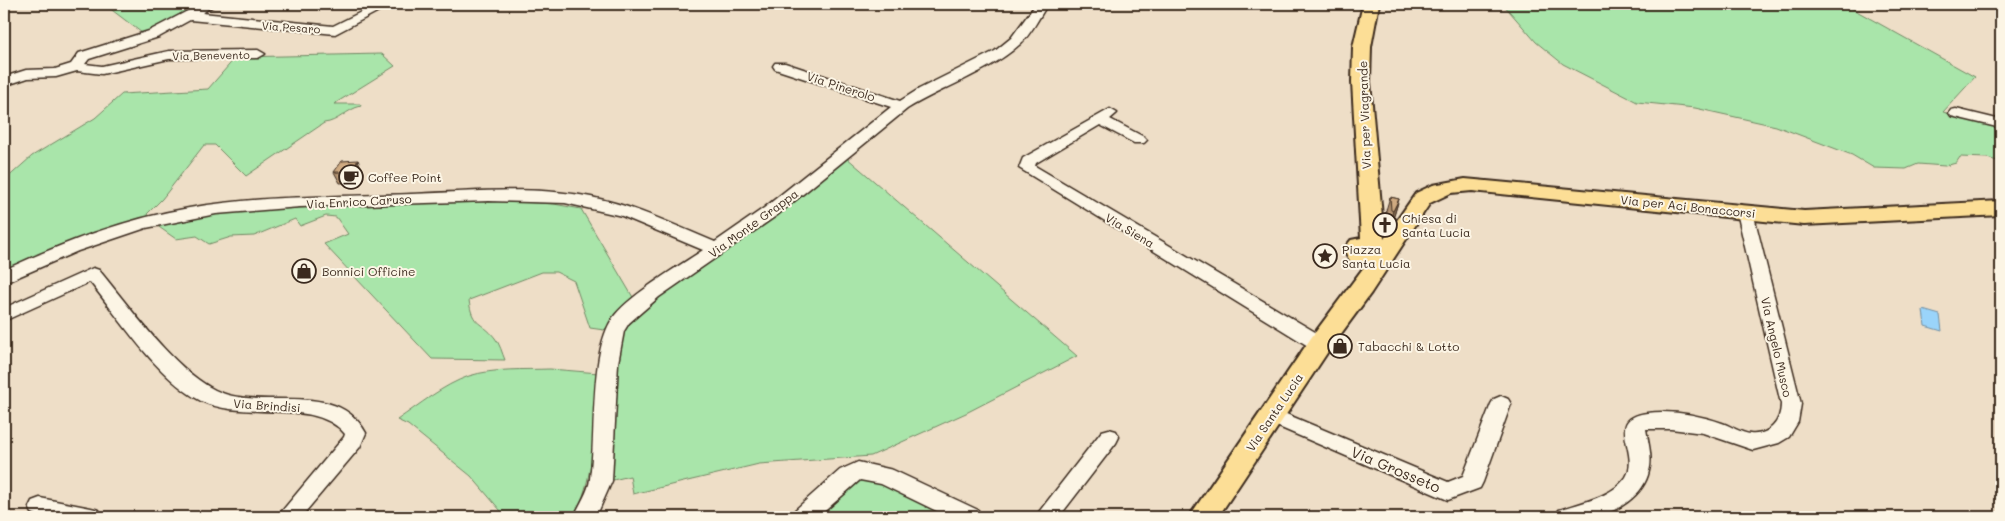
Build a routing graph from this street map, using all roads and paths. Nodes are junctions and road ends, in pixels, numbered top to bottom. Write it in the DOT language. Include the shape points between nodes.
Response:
graph roads {
  1 [pos="210,4"];
  2 [pos="386,4"];
  3 [pos="1042,4"];
  4 [pos="1371,4"];
  5 [pos="190,16"];
  6 [pos="258,54"];
  7 [pos="780,66"];
  8 [pos="76,67"];
  9 [pos="4,82"];
  10 [pos="902,106"];
  11 [pos="1956,113"];
  12 [pos="2001,124"];
  13 [pos="1139,140"];
  14 [pos="2001,208"];
  15 [pos="1745,212"];
  16 [pos="1372,247"];
  17 [pos="717,249"];
  18 [pos="4,277"];
  19 [pos="4,315"];
  20 [pos="1320,344"];
  21 [pos="1501,404"];
  22 [pos="1272,416"];
  23 [pos="1109,438"];
  24 [pos="40,506"];
  25 [pos="91,517"];
  26 [pos="288,517"];
  27 [pos="585,517"];
  28 [pos="803,517"];
  29 [pos="970,517"];
  30 [pos="1046,517"];
  31 [pos="1203,517"];
  32 [pos="1567,517"];
  1 -- 5 [label="street"];
  2 -- 5 [label="street, Via Pesaro" via="335,30"];
  3 -- 10 [label="street, Via Monte Grappa" via="1016,41 1000,54"];
  4 -- 16 [label="main road, Via per Viagrande" via="1362,47 1361,82"];
  5 -- 8 [label="street" via="141,39 84,56"];
  6 -- 8 [label="street, Via Benevento" via="169,55 102,70"];
  7 -- 10 [label="street, Via Pinerolo"];
  8 -- 9 [label="street" via="56,73 26,74"];
  10 -- 17 [label="street, Via Monte Grappa" via="770,212"];
  11 -- 12 [label="street"];
  13 -- 20 [label="street, Via Siena" via="1104,116 1029,161 1027,168"];
  14 -- 15 [label="main road, Via per Aci Bonaccorsi" via="1828,218"];
  15 -- 16 [label="main road, Via per Aci Bonaccorsi" via="1472,185 1454,186 1423,198 1398,235"];
  15 -- 32 [label="street, Via Angelo Musco" via="1791,404 1792,414 1787,428 1775,437 1750,442 1709,426 1650,419 1639,421 1636,425 1637,478 1620,495"];
  16 -- 20 [label="main road, Via Santa Lucia" via="1347,308"];
  17 -- 18 [label="street, Via Enrico Caruso" via="615,208 556,198 492,195 190,212 89,240"];
  17 -- 27 [label="street, Via Monte Grappa" via="636,305 615,331 608,363 600,481"];
  19 -- 26 [label="street, Via Brindisi" via="94,274 178,374 195,388 226,402 323,410 340,417 352,426 356,434 353,441"];
  20 -- 22 [label="main road, Via Santa Lucia"];
  21 -- 22 [label="street, Via Grosseto" via="1472,482 1448,492"];
  22 -- 31 [label="main road, Via Santa Lucia"];
  23 -- 30 [label="street"];
  24 -- 25 [label="street"];
  28 -- 29 [label="street" via="848,476 858,471 885,476"];
}
